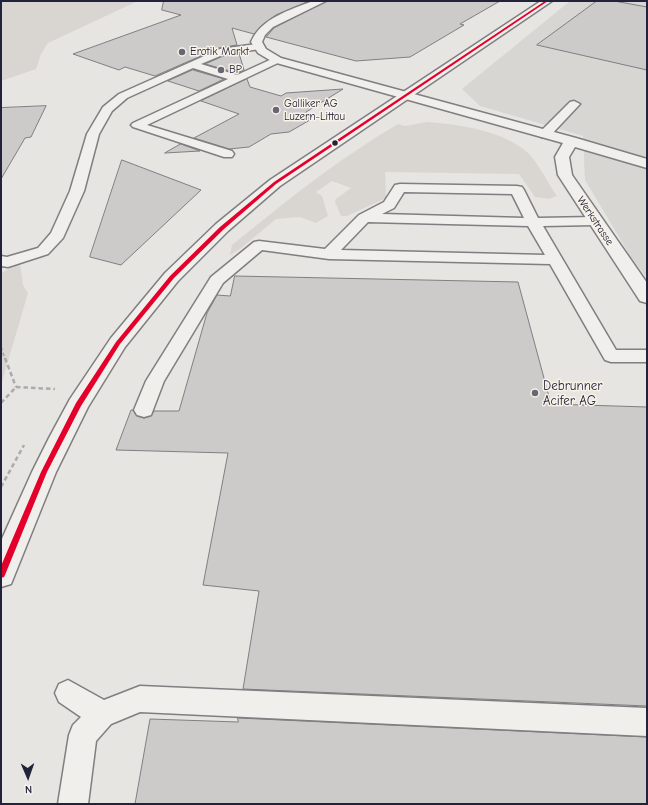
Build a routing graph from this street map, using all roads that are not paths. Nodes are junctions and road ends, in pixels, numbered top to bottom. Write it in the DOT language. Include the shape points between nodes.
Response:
graph roads {
  1 [pos="321,1"];
  2 [pos="547,1"];
  3 [pos="257,47"];
  4 [pos="277,60"];
  5 [pos="192,65"];
  6 [pos="236,78"];
  7 [pos="405,96"];
  8 [pos="574,104"];
  9 [pos="544,134"];
  10 [pos="571,141"];
  11 [pos="228,154"];
  12 [pos="647,164"];
  13 [pos="364,218"];
  14 [pos="595,221"];
  15 [pos="533,222"];
  16 [pos="330,254"];
  17 [pos="555,260"];
  18 [pos="1,261"];
  19 [pos="647,297"];
  20 [pos="647,356"];
  21 [pos="144,410"];
  22 [pos="1,575"];
  23 [pos="68,693"];
  24 [pos="102,714"];
  25 [pos="647,722"];
  26 [pos="73,804"];
  1 -- 3 [label="main road" via="264,28 256,38"];
  2 -- 7 [label="main road"];
  3 -- 4 [label="main road"];
  3 -- 5 [label="lane" via="223,51"];
  4 -- 6 [label="lane"];
  4 -- 7 [label="main road"];
  5 -- 6 [label="lane"];
  5 -- 18 [label="lane" via="123,96 107,109 93,134 77,191 58,235 43,251 8,262"];
  6 -- 11 [label="lane" via="137,125"];
  7 -- 9 [label="main road"];
  7 -- 22 [label="main road" via="340,138 250,203 170,279 140,313 86,392 65,429 43,472"];
  8 -- 9 [label="lane"];
  9 -- 10 [label="main road"];
  10 -- 12 [label="main road"];
  10 -- 14 [label="main road, Werkstrasse" via="562,157 563,169 568,181"];
  13 -- 15 [label="lane"];
  13 -- 15 [label="lane" via="389,205 400,188 517,190"];
  13 -- 16 [label="lane"];
  14 -- 15 [label="lane"];
  14 -- 19 [label="main road, Werkstrasse"];
  15 -- 17 [label="lane"];
  16 -- 17 [label="lane"];
  16 -- 21 [label="lane" via="259,245 217,280 155,381"];
  17 -- 20 [label="lane" via="611,356"];
  23 -- 24 [label="lane"];
  24 -- 25 [label="lane" via="141,696"];
  24 -- 26 [label="lane" via="83,735"];
}
